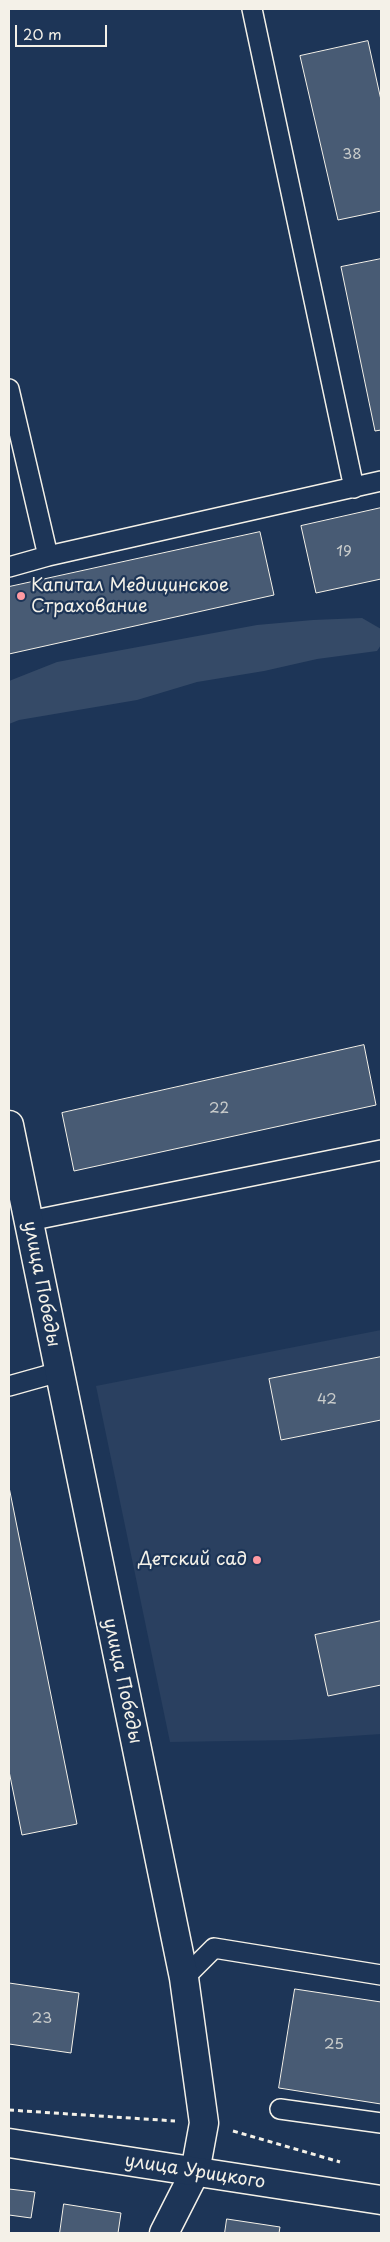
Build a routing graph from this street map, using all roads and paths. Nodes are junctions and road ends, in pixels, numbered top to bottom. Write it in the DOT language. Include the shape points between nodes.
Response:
graph roads {
  1 [pos="252,9"];
  2 [pos="9,389"];
  3 [pos="381,481"];
  4 [pos="354,488"];
  5 [pos="48,556"];
  6 [pos="9,567"];
  7 [pos="9,1125"];
  8 [pos="381,1150"];
  9 [pos="29,1221"];
  10 [pos="59,1372"];
  11 [pos="9,1386"];
  12 [pos="381,1975"];
  13 [pos="184,1978"];
  14 [pos="280,2109"];
  15 [pos="381,2123"];
  16 [pos="9,2143"];
  17 [pos="195,2172"];
  18 [pos="381,2200"];
  19 [pos="164,2233"];
  1 -- 4 [label="lane"];
  2 -- 5 [label="lane"];
  3 -- 4 [label="lane"];
  4 -- 5 [label="lane"];
  5 -- 6 [label="lane"];
  7 -- 9 [label="street, улица Победы"];
  8 -- 9 [label="lane"];
  9 -- 10 [label="street, улица Победы"];
  10 -- 11 [label="lane"];
  10 -- 13 [label="street, улица Победы"];
  12 -- 13 [label="lane" via="214,1948"];
  13 -- 17 [label="street, улица Победы" via="204,2123"];
  14 -- 15 [label="lane"];
  16 -- 17 [label="street, улица Урицкого"];
  17 -- 18 [label="street, улица Урицкого"];
  17 -- 19 [label="street, улица Победы"];
}
